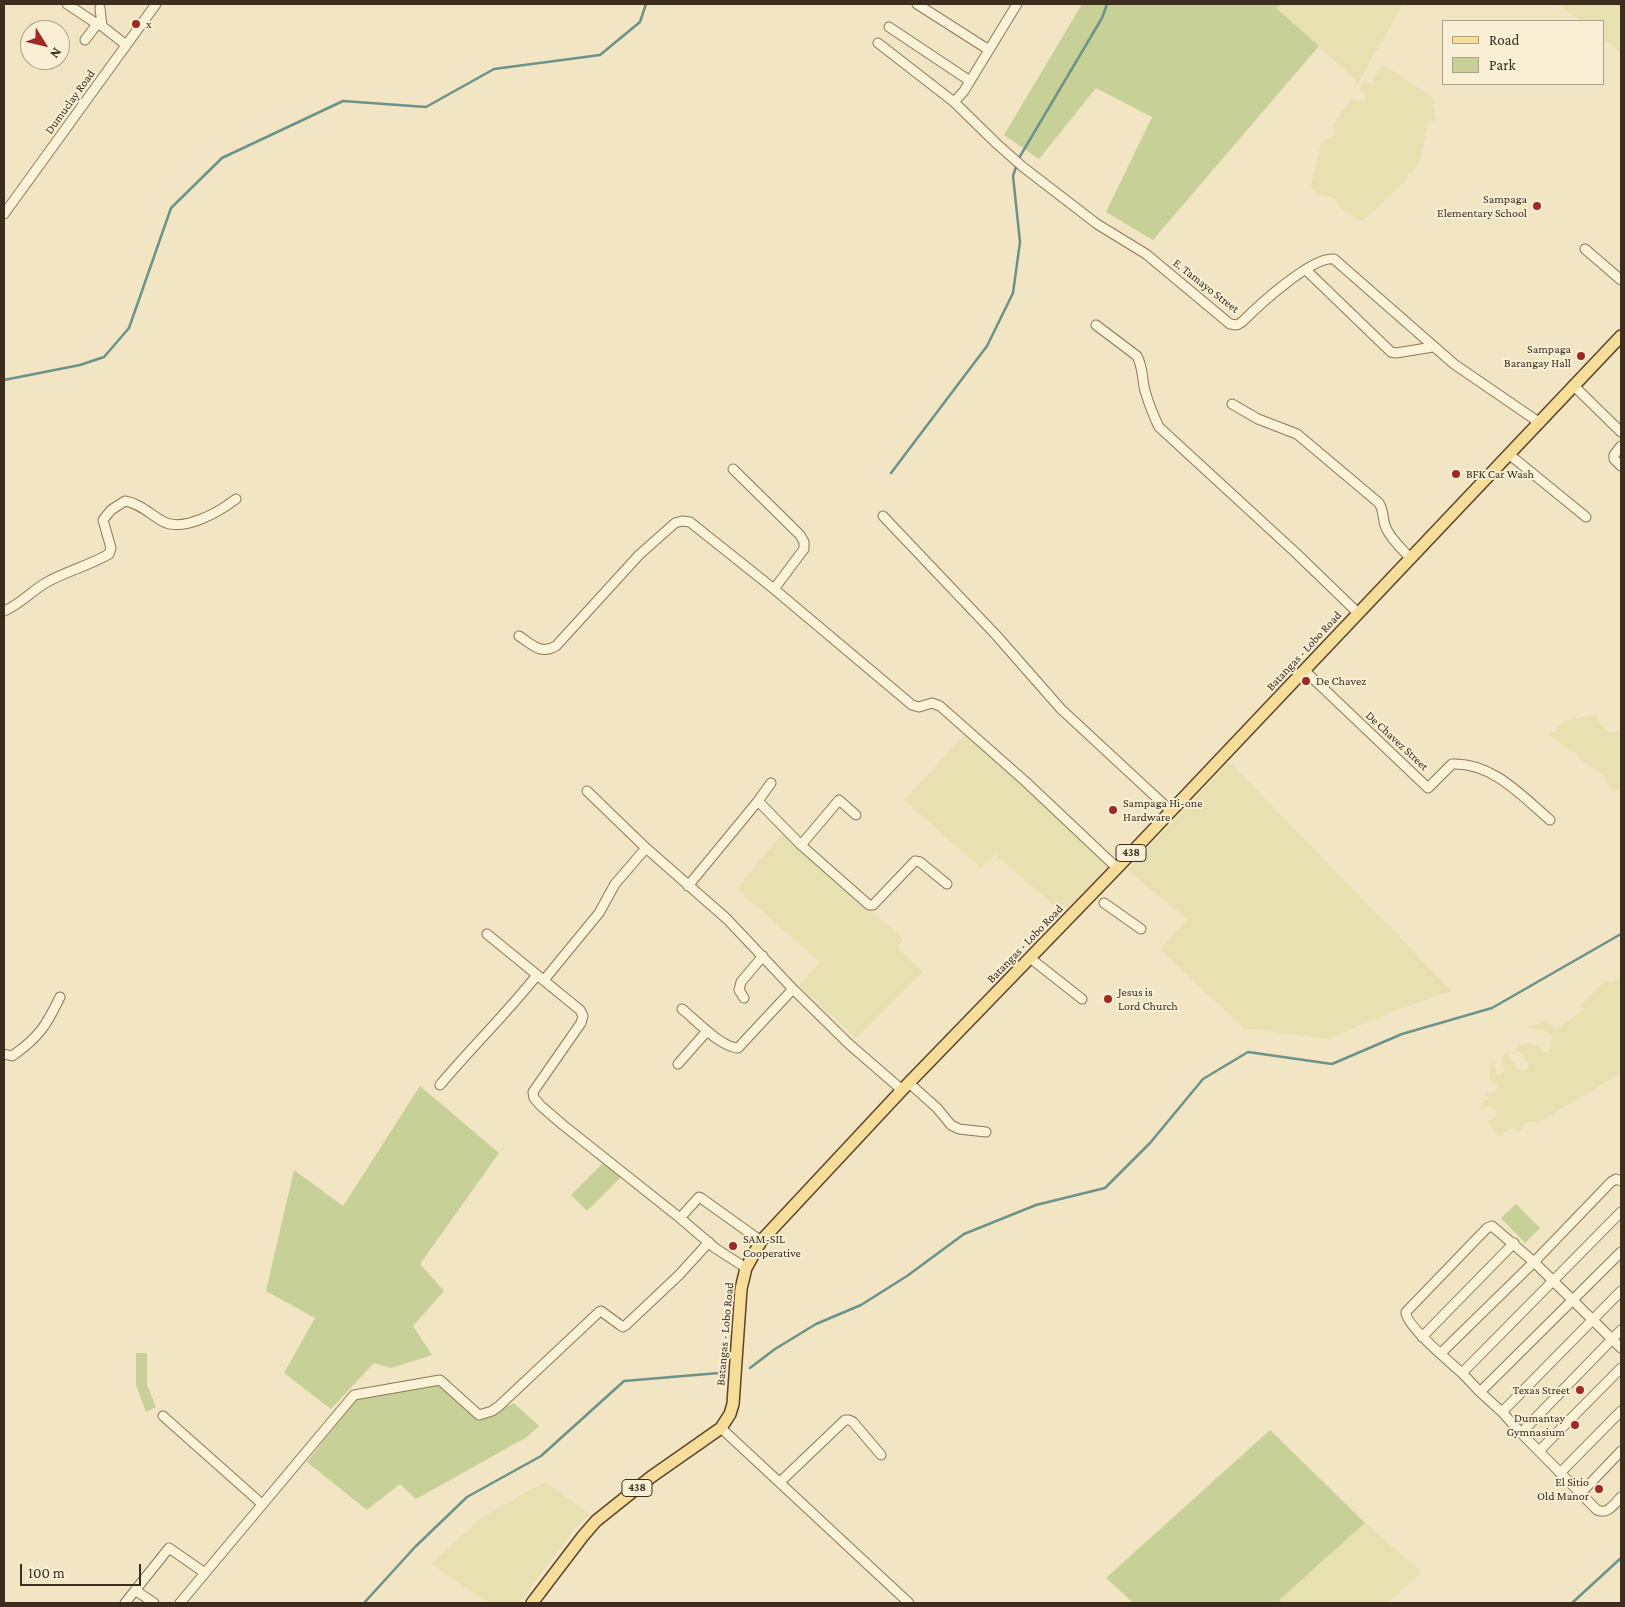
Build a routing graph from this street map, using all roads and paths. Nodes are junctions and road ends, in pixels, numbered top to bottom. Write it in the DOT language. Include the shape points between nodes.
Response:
graph roads {
  1 [pos="67,4"];
  2 [pos="156,4"];
  3 [pos="917,4"];
  4 [pos="1017,4"];
  5 [pos="100,8"];
  6 [pos="99,25"];
  7 [pos="889,26"];
  8 [pos="85,40"];
  9 [pos="878,43"];
  10 [pos="126,45"];
  11 [pos="989,50"];
  12 [pos="970,81"];
  13 [pos="954,102"];
  14 [pos="4,214"];
  15 [pos="1584,249"];
  16 [pos="1306,270"];
  17 [pos="1621,280"];
  18 [pos="1096,325"];
  19 [pos="1621,336"];
  20 [pos="1434,347"];
  21 [pos="1574,386"];
  22 [pos="1232,404"];
  23 [pos="1540,423"];
  24 [pos="1621,432"];
  25 [pos="1621,446"];
  26 [pos="1510,455"];
  27 [pos="1621,466"];
  28 [pos="733,469"];
  29 [pos="236,499"];
  30 [pos="883,516"];
  31 [pos="1586,517"];
  32 [pos="1411,559"];
  33 [pos="774,589"];
  34 [pos="4,612"];
  35 [pos="1358,613"];
  36 [pos="519,636"];
  37 [pos="1304,670"];
  38 [pos="771,783"];
  39 [pos="587,792"];
  40 [pos="758,801"];
  41 [pos="1171,811"];
  42 [pos="856,815"];
  43 [pos="1550,820"];
  44 [pos="801,845"];
  45 [pos="646,848"];
  46 [pos="1117,868"];
  47 [pos="947,884"];
  48 [pos="688,886"];
  49 [pos="1099,898"];
  50 [pos="1141,929"];
  51 [pos="488,934"];
  52 [pos="763,956"];
  53 [pos="1030,958"];
  54 [pos="541,978"];
  55 [pos="793,989"];
  56 [pos="60,997"];
  57 [pos="744,998"];
  58 [pos="1082,1000"];
  59 [pos="682,1009"];
  60 [pos="707,1030"];
  61 [pos="4,1054"];
  62 [pos="678,1064"];
  63 [pos="440,1085"];
  64 [pos="906,1087"];
  65 [pos="986,1132"];
  66 [pos="1621,1181"];
  67 [pos="1621,1212"];
  68 [pos="680,1218"];
  69 [pos="709,1242"];
  70 [pos="761,1242"];
  71 [pos="1514,1243"];
  72 [pos="1621,1252"];
  73 [pos="1534,1262"];
  74 [pos="746,1268"];
  75 [pos="1552,1281"];
  76 [pos="1621,1291"];
  77 [pos="1574,1300"];
  78 [pos="1594,1320"];
  79 [pos="1621,1330"];
  80 [pos="1422,1337"];
  81 [pos="1612,1339"];
  82 [pos="1621,1348"];
  83 [pos="1441,1353"];
  84 [pos="1621,1368"];
  85 [pos="1462,1373"];
  86 [pos="1480,1392"];
  87 [pos="1621,1410"];
  88 [pos="1502,1412"];
  89 [pos="163,1416"];
  90 [pos="721,1428"];
  91 [pos="1521,1432"];
  92 [pos="1539,1451"];
  93 [pos="1621,1451"];
  94 [pos="881,1455"];
  95 [pos="1560,1472"];
  96 [pos="780,1482"];
  97 [pos="1581,1494"];
  98 [pos="1621,1497"];
  99 [pos="262,1504"];
  100 [pos="205,1572"];
  101 [pos="135,1590"];
  102 [pos="125,1603"];
  103 [pos="154,1603"];
  104 [pos="180,1603"];
  105 [pos="532,1603"];
  106 [pos="909,1603"];
  1 -- 6 [label="street"];
  2 -- 10 [label="street, Dumuclay Road"];
  3 -- 11 [label="street"];
  4 -- 11 [label="street"];
  5 -- 6 [label="street"];
  6 -- 8 [label="street"];
  6 -- 10 [label="street"];
  7 -- 12 [label="street"];
  9 -- 13 [label="street, E. Tamayo Street"];
  10 -- 14 [label="street, Dumuclay Road"];
  11 -- 12 [label="street"];
  12 -- 13 [label="street"];
  13 -- 16 [label="street, E. Tamayo Street" via="1023,167 1097,224 1146,254 1230,324 1242,322 1268,296"];
  15 -- 17 [label="street"];
  16 -- 20 [label="street" via="1391,352 1396,354"];
  16 -- 20 [label="street, E. Tamayo Street" via="1326,259 1334,259"];
  18 -- 35 [label="street" via="1137,356 1159,428"];
  19 -- 21 [label="main road, Batangas - Lobo Road / 438"];
  20 -- 23 [label="street, E. Tamayo Street"];
  21 -- 23 [label="main road, Batangas - Lobo Road / 438"];
  21 -- 24 [label="street"];
  22 -- 32 [label="street" via="1258,419 1297,434 1379,503 1384,511 1387,531"];
  23 -- 26 [label="main road, Batangas - Lobo Road / 438"];
  25 -- 27 [label="street" via="1614,455"];
  26 -- 31 [label="street"];
  26 -- 32 [label="main road, Batangas - Lobo Road / 438"];
  28 -- 33 [label="street" via="804,542 804,549"];
  29 -- 34 [label="street" via="220,511 174,526 125,501 103,520 111,548 109,554 48,581"];
  30 -- 41 [label="street" via="1061,708"];
  32 -- 35 [label="main road, Batangas - Lobo Road / 438"];
  33 -- 36 [label="street" via="690,522 682,520 639,555 556,646 539,650"];
  33 -- 46 [label="street" via="912,704 940,706"];
  35 -- 37 [label="main road, Batangas - Lobo Road / 438"];
  37 -- 41 [label="main road, Batangas - Lobo Road / 438"];
  37 -- 43 [label="street, De Chavez Street" via="1428,788 1452,764 1464,763 1502,779"];
  38 -- 40 [label="street"];
  39 -- 45 [label="street"];
  40 -- 44 [label="street"];
  40 -- 48 [label="street"];
  41 -- 46 [label="main road, Batangas - Lobo Road / 438"];
  42 -- 44 [label="street" via="839,800"];
  44 -- 47 [label="street" via="869,905 873,905 915,861"];
  45 -- 48 [label="street"];
  45 -- 54 [label="street" via="615,884 599,913"];
  46 -- 49 [label="main road, Batangas - Lobo Road / 438"];
  48 -- 52 [label="street"];
  49 -- 50 [label="street"];
  49 -- 53 [label="main road, Batangas - Lobo Road / 438"];
  51 -- 54 [label="street"];
  52 -- 55 [label="street"];
  52 -- 57 [label="street" via="741,982 739,992"];
  53 -- 58 [label="street"];
  53 -- 64 [label="main road, Batangas - Lobo Road / 438"];
  54 -- 63 [label="street" via="469,1050"];
  54 -- 68 [label="street" via="583,1016 533,1092 534,1098"];
  55 -- 60 [label="street" via="738,1048 729,1046"];
  55 -- 64 [label="street" via="849,1044"];
  56 -- 61 [label="street" via="39,1034 12,1056"];
  59 -- 60 [label="street"];
  60 -- 62 [label="street"];
  64 -- 65 [label="street" via="937,1108 950,1125"];
  64 -- 70 [label="main road, Batangas - Lobo Road / 438"];
  66 -- 73 [label="street" via="1611,1182"];
  67 -- 75 [label="street"];
  68 -- 69 [label="street"];
  68 -- 70 [label="street" via="699,1197"];
  69 -- 74 [label="street"];
  69 -- 99 [label="street" via="626,1325 620,1325 599,1312 490,1412 480,1415 440,1380 354,1395"];
  70 -- 74 [label="main road, Batangas - Lobo Road / 438"];
  71 -- 73 [label="street"];
  71 -- 80 [label="street"];
  71 -- 80 [label="street" via="1497,1228 1487,1228 1406,1312 1407,1320"];
  72 -- 77 [label="street"];
  73 -- 75 [label="street"];
  73 -- 83 [label="street"];
  74 -- 90 [label="main road, Batangas - Lobo Road / 438" via="741,1289 733,1404"];
  75 -- 77 [label="street"];
  75 -- 85 [label="street"];
  76 -- 78 [label="street"];
  77 -- 78 [label="street"];
  77 -- 86 [label="street"];
  78 -- 81 [label="street"];
  78 -- 88 [label="street"];
  79 -- 81 [label="street"];
  80 -- 83 [label="street"];
  81 -- 82 [label="street"];
  81 -- 91 [label="street"];
  83 -- 85 [label="street"];
  84 -- 92 [label="street"];
  85 -- 86 [label="street"];
  86 -- 88 [label="street"];
  87 -- 95 [label="street"];
  88 -- 91 [label="street"];
  89 -- 99 [label="street"];
  90 -- 96 [label="street"];
  90 -- 105 [label="main road, Batangas - Lobo Road / 438" via="651,1477 596,1522"];
  91 -- 92 [label="street"];
  92 -- 95 [label="street"];
  93 -- 97 [label="street"];
  94 -- 96 [label="street" via="853,1422 845,1420"];
  95 -- 97 [label="street"];
  96 -- 106 [label="street"];
  97 -- 98 [label="street" via="1602,1512"];
  99 -- 100 [label="street"];
  100 -- 101 [label="street" via="169,1548"];
  100 -- 104 [label="street"];
  101 -- 102 [label="street"];
  101 -- 103 [label="street"];
}
